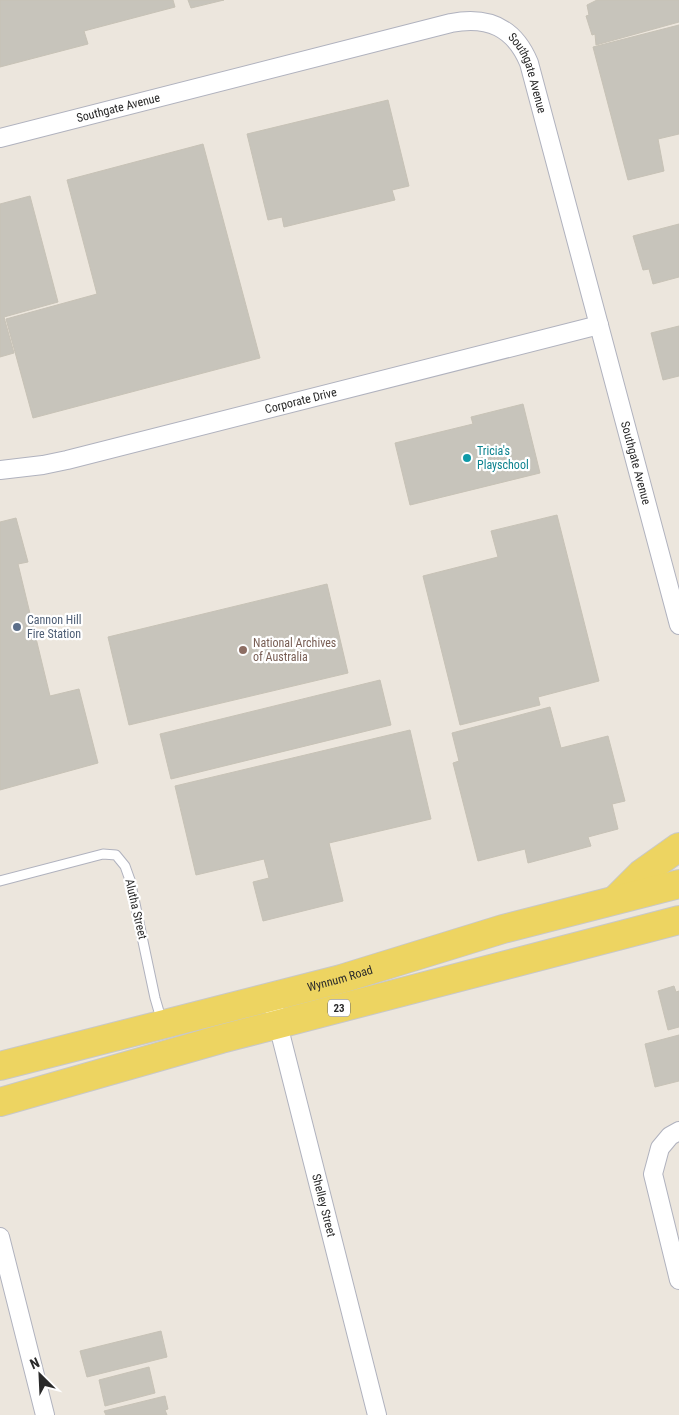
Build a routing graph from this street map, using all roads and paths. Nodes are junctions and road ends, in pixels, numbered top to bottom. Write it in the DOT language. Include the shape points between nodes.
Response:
graph roads {
  1 [pos="0,138"];
  2 [pos="599,325"];
  3 [pos="0,470"];
  4 [pos="679,625"];
  5 [pos="679,847"];
  6 [pos="0,881"];
  7 [pos="679,884"];
  8 [pos="616,899"];
  9 [pos="679,920"];
  10 [pos="271,997"];
  11 [pos="163,1024"];
  12 [pos="277,1024"];
  13 [pos="0,1066"];
  14 [pos="0,1102"];
  15 [pos="679,1131"];
  16 [pos="0,1237"];
  17 [pos="679,1280"];
  18 [pos="45,1415"];
  19 [pos="377,1415"];
  1 -- 2 [label="street, Southgate Avenue" via="451,23 471,20 491,24 514,38 529,63"];
  2 -- 3 [label="street, Corporate Drive" via="67,460"];
  2 -- 4 [label="street, Southgate Avenue"];
  5 -- 8 [label="main road" via="641,874"];
  6 -- 11 [label="lane, Alutha Street" via="103,854 116,855 130,880"];
  7 -- 8 [label="main road, Wynnum Road / 23"];
  8 -- 10 [label="main road, Wynnum Road / 23" via="503,928"];
  9 -- 12 [label="main road, 23"];
  10 -- 11 [label="main road, Wynnum Road / 23"];
  10 -- 12 [label="street, Shelley Street"];
  11 -- 13 [label="main road, Wynnum Road / 23"];
  12 -- 14 [label="main road, 23"];
  12 -- 19 [label="street, Shelley Street"];
  15 -- 17 [label="street" via="660,1148 652,1174"];
  16 -- 18 [label="street"];
}
